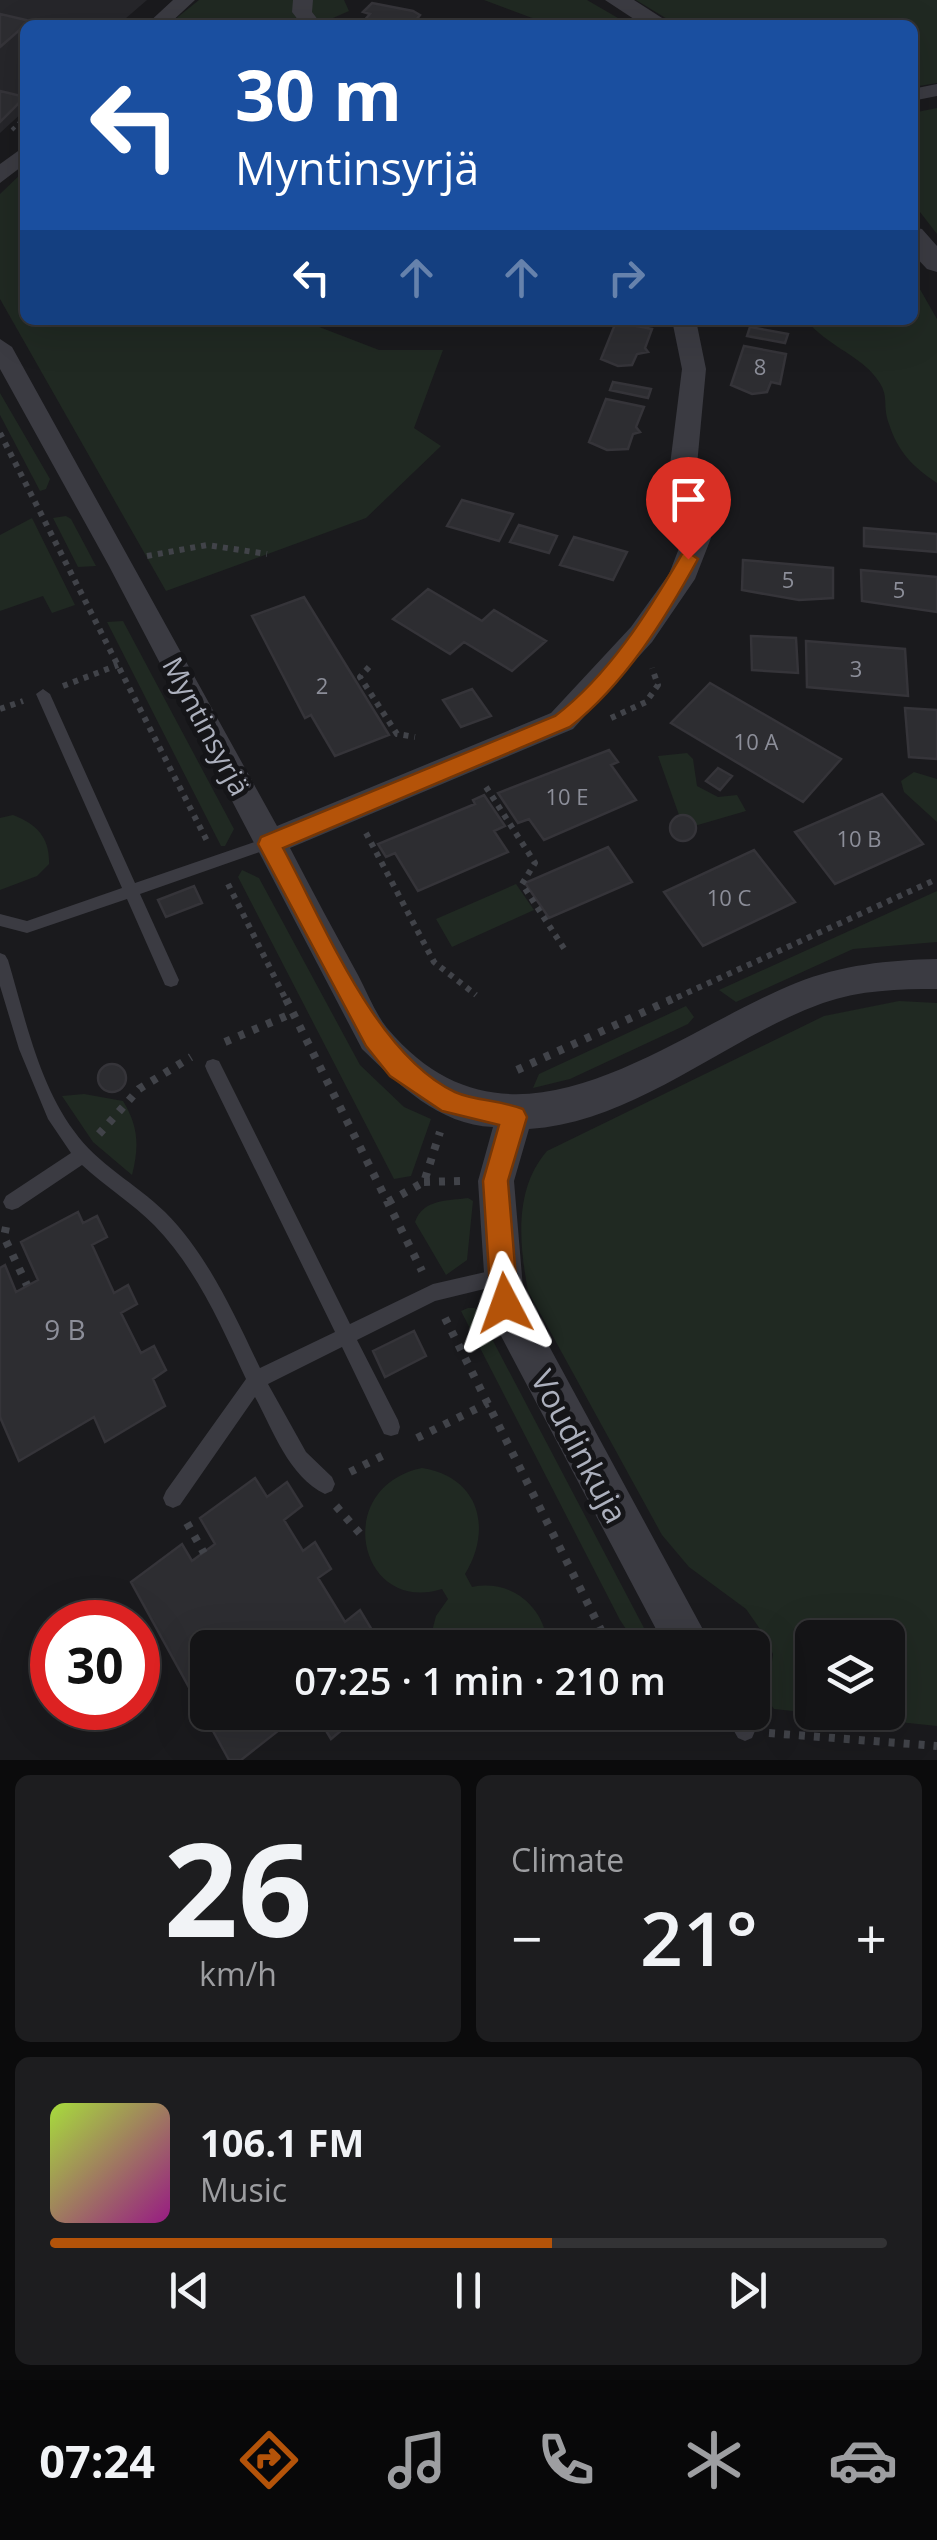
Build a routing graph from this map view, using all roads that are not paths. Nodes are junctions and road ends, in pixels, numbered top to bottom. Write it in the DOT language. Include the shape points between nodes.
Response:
graph roads {
  1 [pos="185,0"];
  2 [pos="617,0"];
  3 [pos="162,20"];
  4 [pos="653,20"];
  5 [pos="20,157"];
  6 [pos="0,176"];
  7 [pos="918,241"];
  8 [pos="937,262"];
  9 [pos="687,325"];
  10 [pos="0,347"];
  11 [pos="43,694"];
  12 [pos="269,844"];
  13 [pos="132,893"];
  14 [pos="0,920"];
  15 [pos="0,960"];
  16 [pos="937,974"];
  17 [pos="171,980"];
  18 [pos="209,1058"];
  19 [pos="514,1117"];
  20 [pos="84,1154"];
  21 [pos="12,1202"];
  22 [pos="503,1277"];
  23 [pos="347,1338"];
  24 [pos="256,1380"];
  25 [pos="391,1427"];
  26 [pos="325,1484"];
  27 [pos="172,1498"];
  28 [pos="680,1630"];
  1 -- 3 [label="street"];
  2 -- 4 [label="street"];
  5 -- 6 [label="street"];
  7 -- 8 [label="street"];
  9 -- 12 [label="street" via="696,341 683,456 698,542 659,612 585,704 562,722"];
  10 -- 12 [label="street, Myntinsyrjä"];
  11 -- 13 [label="lane"];
  12 -- 13 [label="lane"];
  12 -- 19 [label="street, Myntinsyrjä" via="374,1038 399,1068 450,1103"];
  13 -- 14 [label="lane" via="27,927"];
  13 -- 17 [label="lane"];
  15 -- 20 [label="lane" via="28,1051 66,1134"];
  16 -- 19 [label="street, Myntinsyrjä" via="884,974 807,994 561,1110"];
  18 -- 23 [label="lane"];
  19 -- 22 [label="street, Voudinkuja" via="496,1181"];
  20 -- 21 [label="lane"];
  20 -- 24 [label="lane" via="161,1221 214,1294"];
  22 -- 23 [label="lane" via="433,1293"];
  22 -- 28 [label="street, Voudinkuja" via="505,1303"];
  23 -- 24 [label="lane"];
  23 -- 25 [label="lane"];
  24 -- 26 [label="lane" via="299,1459"];
  24 -- 27 [label="lane"];
}
